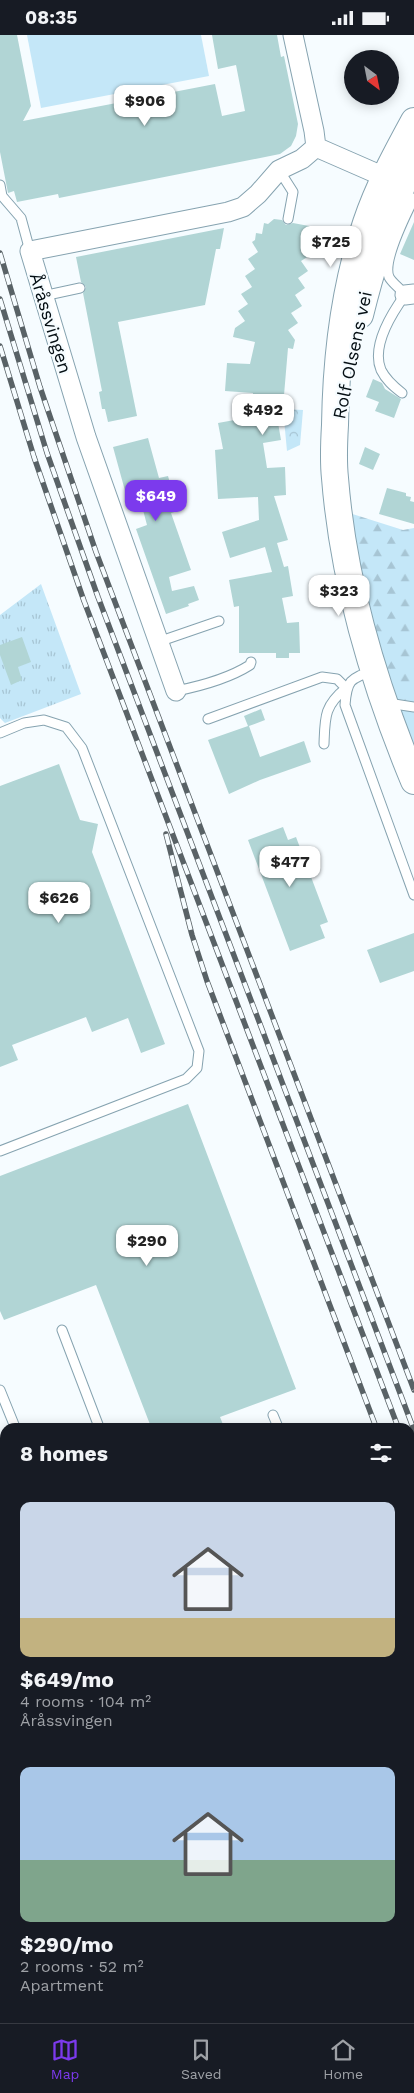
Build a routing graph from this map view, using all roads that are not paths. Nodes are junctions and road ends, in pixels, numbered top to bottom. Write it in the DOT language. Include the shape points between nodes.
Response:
graph roads {
  1 [pos="293,35"];
  2 [pos="414,121"];
  3 [pos="316,147"];
  4 [pos="414,160"];
  5 [pos="279,170"];
  6 [pos="0,185"];
  7 [pos="400,186"];
  8 [pos="288,219"];
  9 [pos="30,251"];
  10 [pos="80,288"];
  11 [pos="410,294"];
  12 [pos="43,296"];
  13 [pos="402,393"];
  14 [pos="219,621"];
  15 [pos="158,642"];
  16 [pos="251,662"];
  17 [pos="375,669"];
  18 [pos="346,688"];
  19 [pos="176,691"];
  20 [pos="385,702"];
  21 [pos="414,707"];
  22 [pos="208,719"];
  23 [pos="0,733"];
  24 [pos="324,744"];
  25 [pos="414,781"];
  26 [pos="414,895"];
  27 [pos="0,1151"];
  28 [pos="62,1330"];
  29 [pos="0,1390"];
  30 [pos="273,1415"];
  31 [pos="13,1423"];
  32 [pos="97,1423"];
  33 [pos="276,1423"];
  1 -- 3 [label="street"];
  2 -- 7 [label="main road, Rolf Olsens vei"];
  3 -- 5 [label="street, Åråssvingen" via="302,159"];
  3 -- 7 [label="street"];
  4 -- 7 [label="main road, Rolf Olsens vei"];
  5 -- 8 [label="lane" via="293,192"];
  5 -- 9 [label="street, Åråssvingen" via="258,195 243,207 228,212"];
  6 -- 9 [label="lane" via="2,196 21,218"];
  7 -- 11 [label="lane" via="398,236 388,266 389,276"];
  7 -- 17 [label="main road, Rolf Olsens vei" via="366,289 334,438 334,475 342,532"];
  9 -- 12 [label="street, Åråssvingen"];
  10 -- 12 [label="lane"];
  11 -- 13 [label="lane" via="390,317 381,341 379,359 386,379"];
  12 -- 15 [label="street, Åråssvingen" via="86,437"];
  14 -- 15 [label="lane"];
  15 -- 19 [label="street, Åråssvingen"];
  16 -- 19 [label="lane" via="240,672"];
  17 -- 18 [label="lane" via="352,678"];
  17 -- 20 [label="main road, Rolf Olsens vei"];
  18 -- 22 [label="lane" via="337,679 322,677"];
  18 -- 24 [label="lane" via="334,697 325,715"];
  18 -- 26 [label="lane" via="345,705"];
  20 -- 21 [label="lane"];
  20 -- 25 [label="main road, Rolf Olsens vei"];
  23 -- 27 [label="lane" via="24,723 44,720 66,727 82,748 199,1051 197,1068 186,1079"];
  28 -- 32 [label="lane"];
  29 -- 31 [label="lane"];
  30 -- 33 [label="lane"];
}
